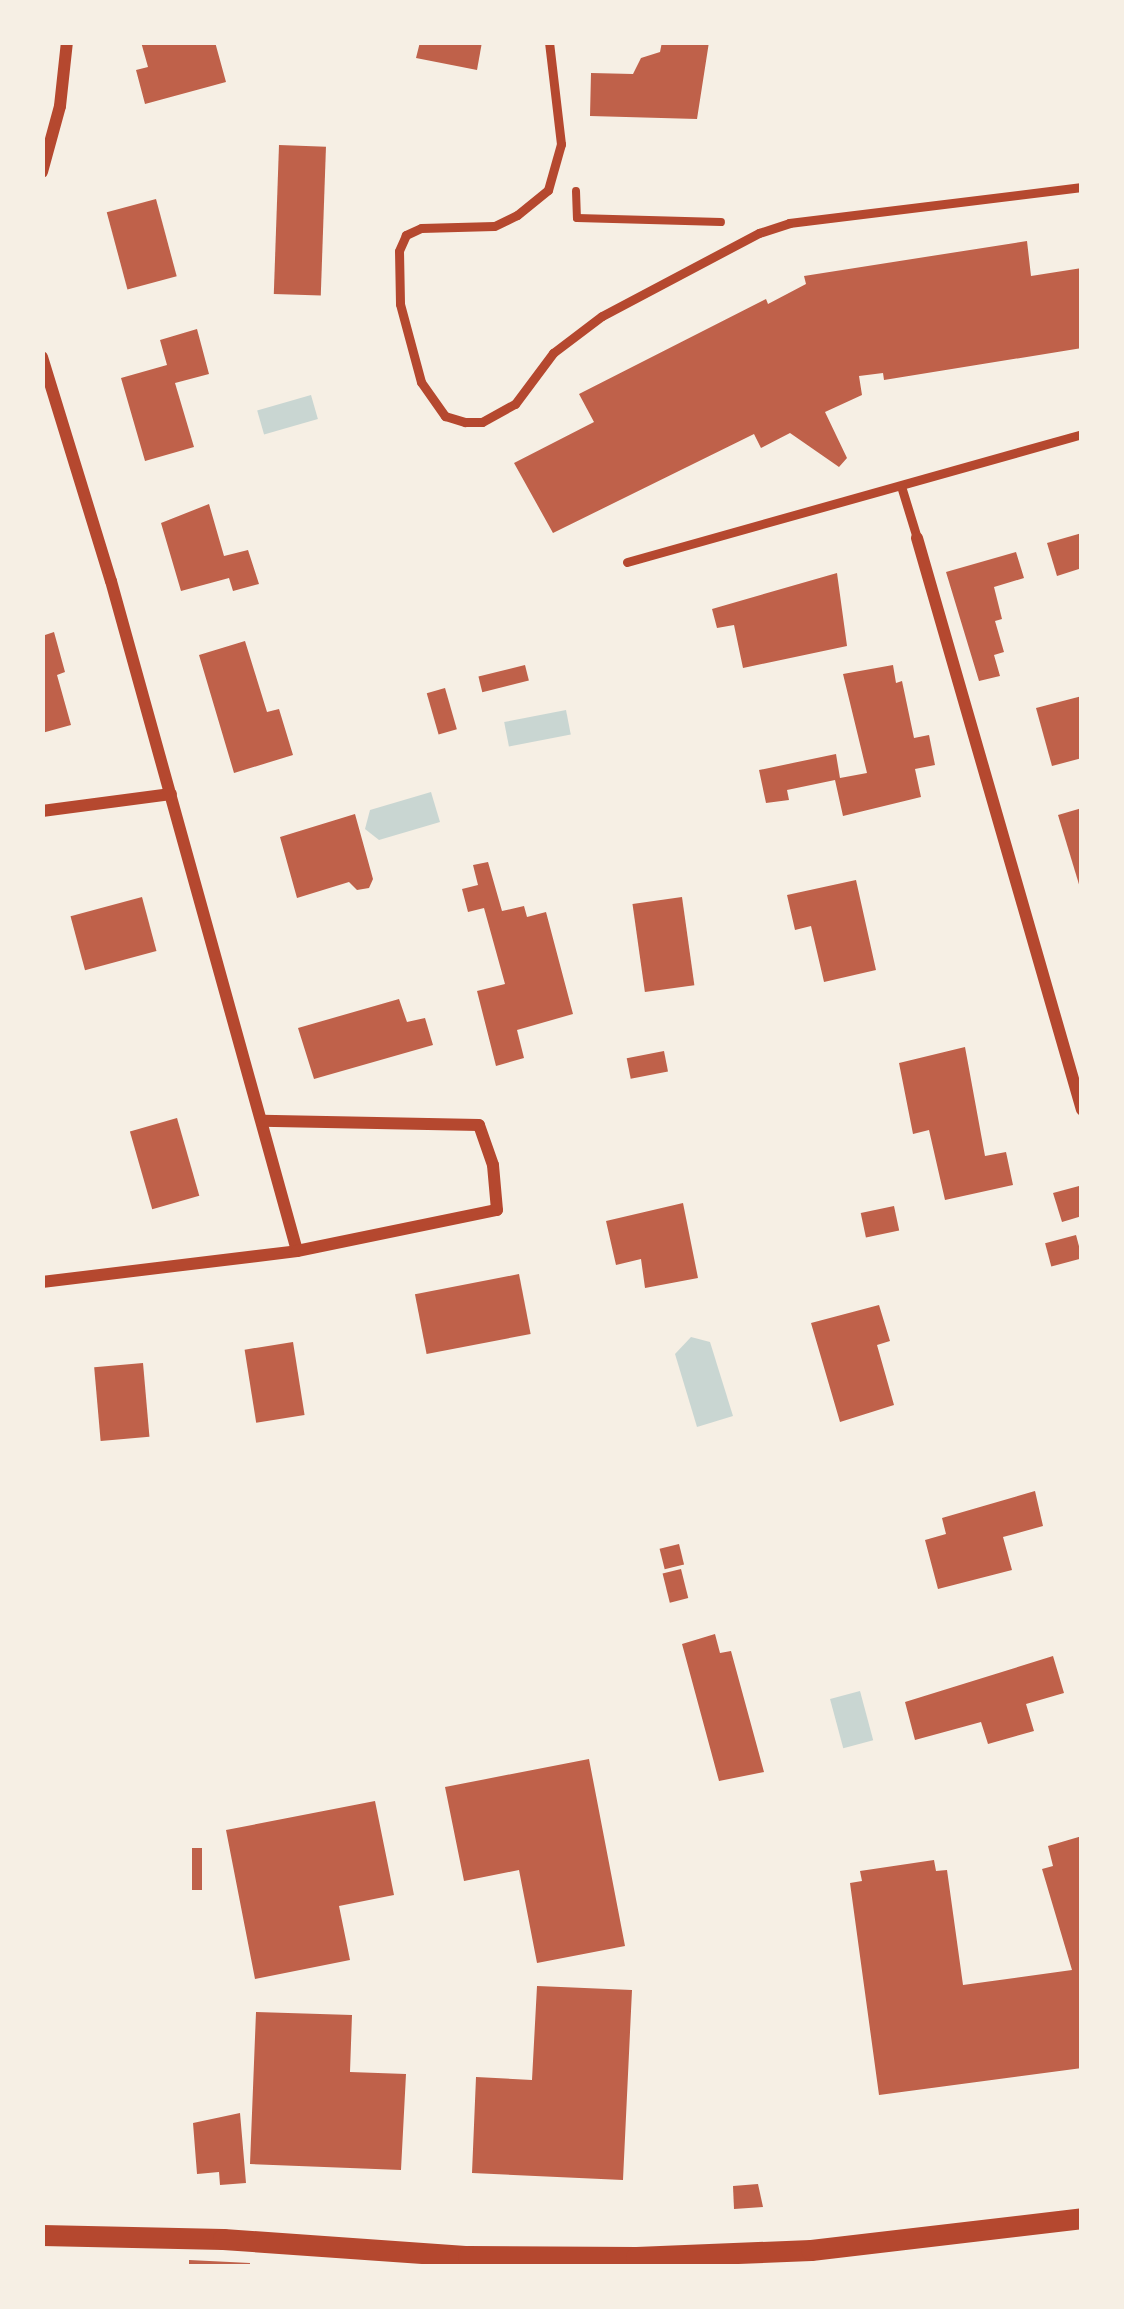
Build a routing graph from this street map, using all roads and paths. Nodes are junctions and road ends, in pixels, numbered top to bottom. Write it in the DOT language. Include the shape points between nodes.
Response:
graph roads {
  1 [pos="67,42"];
  2 [pos="549,42"];
  3 [pos="42,172"];
  4 [pos="574,172"];
  5 [pos="1082,187"];
  6 [pos="726,222"];
  7 [pos="42,357"];
  8 [pos="47,395"];
  9 [pos="1082,434"];
  10 [pos="901,486"];
  11 [pos="917,538"];
  12 [pos="627,562"];
  13 [pos="171,794"];
  14 [pos="42,811"];
  15 [pos="1079,1089"];
  16 [pos="1082,1111"];
  17 [pos="262,1121"];
  18 [pos="298,1251"];
  19 [pos="42,1282"];
  20 [pos="1082,2218"];
  21 [pos="42,2235"];
  22 [pos="637,2262"];
  1 -- 3 [label="street" via="61,106"];
  2 -- 5 [label="lane" via="561,144 548,190 494,226 421,228 406,235 399,251 400,304 421,382 445,416 465,422 515,404 553,353 602,316 759,233"];
  4 -- 6 [label="path" via="577,218"];
  7 -- 8 [label="street"];
  8 -- 13 [label="street"];
  9 -- 10 [label="lane"];
  10 -- 11 [label="lane"];
  10 -- 12 [label="lane"];
  11 -- 15 [label="street"];
  13 -- 14 [label="street"];
  13 -- 17 [label="street"];
  15 -- 16 [label="street"];
  17 -- 18 [label="street"];
  17 -- 18 [label="street" via="479,1125 494,1165 497,1210"];
  18 -- 19 [label="street"];
  20 -- 22 [label="street"];
  21 -- 22 [label="street"];
}
